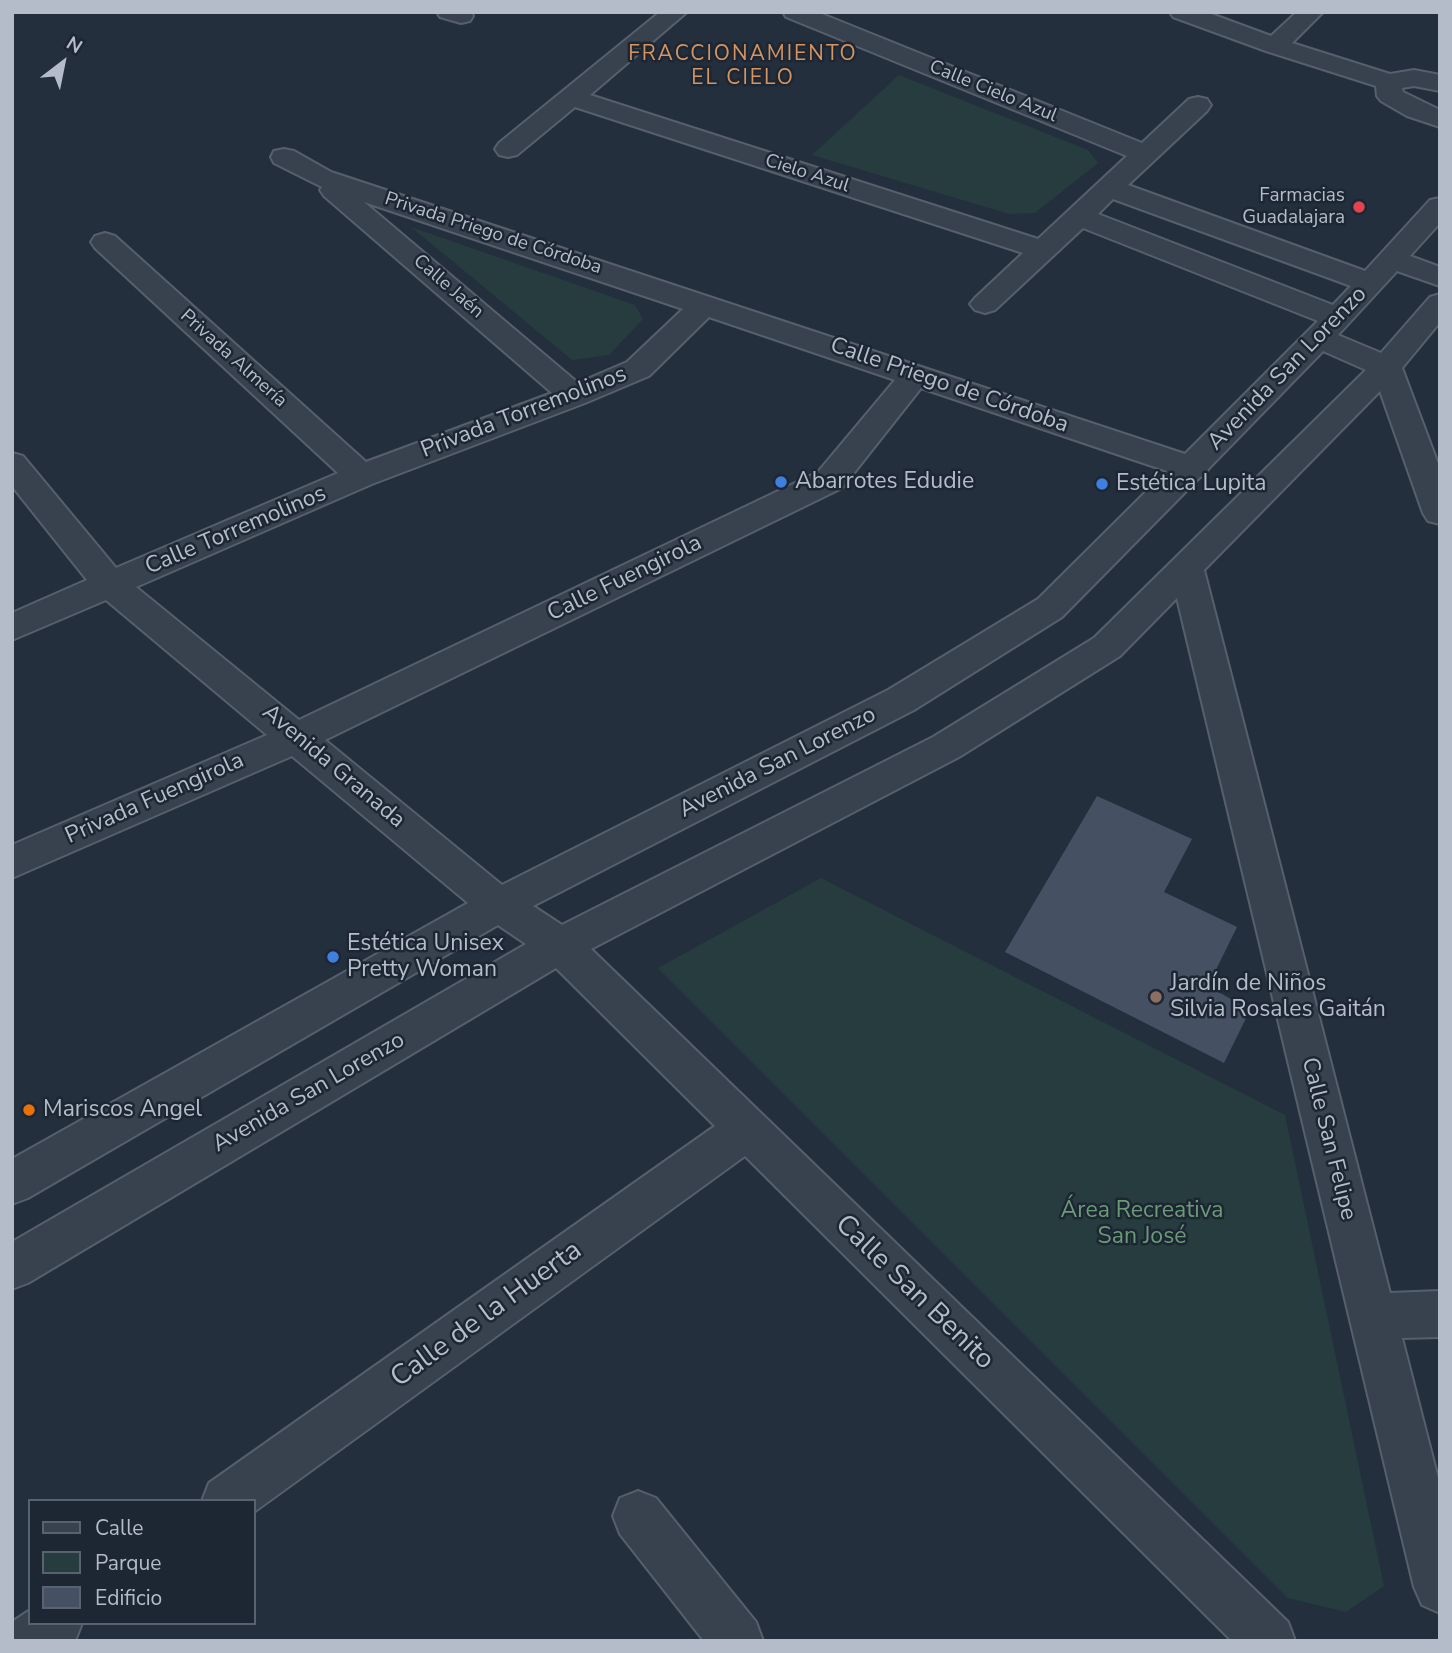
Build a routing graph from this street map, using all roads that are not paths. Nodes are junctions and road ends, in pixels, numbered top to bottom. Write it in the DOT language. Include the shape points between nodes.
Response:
graph roads {
  1 [pos="675,12"];
  2 [pos="795,12"];
  3 [pos="1182,12"];
  4 [pos="1311,12"];
  5 [pos="1275,46"];
  6 [pos="1389,82"];
  7 [pos="1440,83"];
  8 [pos="571,97"];
  9 [pos="1198,105"];
  10 [pos="1440,118"];
  11 [pos="508,149"];
  12 [pos="1145,154"];
  13 [pos="284,157"];
  14 [pos="321,178"];
  15 [pos="1109,188"];
  16 [pos="1079,216"];
  17 [pos="1434,220"];
  18 [pos="105,242"];
  19 [pos="1042,250"];
  20 [pos="1303,259"];
  21 [pos="1382,271"];
  22 [pos="1440,277"];
  23 [pos="1263,288"];
  24 [pos="1440,303"];
  25 [pos="705,304"];
  26 [pos="985,304"];
  27 [pos="1329,328"];
  28 [pos="1385,367"];
  29 [pos="915,376"];
  30 [pos="575,396"];
  31 [pos="12,464"];
  32 [pos="1192,468"];
  33 [pos="361,476"];
  34 [pos="1440,513"];
  35 [pos="1186,569"];
  36 [pos="110,585"];
  37 [pos="12,627"];
  38 [pos="298,737"];
  39 [pos="12,862"];
  40 [pos="499,905"];
  41 [pos="560,945"];
  42 [pos="747,1129"];
  43 [pos="12,1183"];
  44 [pos="12,1267"];
  45 [pos="1440,1314"];
  46 [pos="1373,1316"];
  47 [pos="230,1499"];
  48 [pos="638,1516"];
  49 [pos="1440,1587"];
  50 [pos="53,1625"];
  51 [pos="735,1640"];
  52 [pos="31,1641"];
  53 [pos="1269,1641"];
  1 -- 8 [label="street"];
  2 -- 12 [label="street, Calle Cielo Azul"];
  3 -- 5 [label="street"];
  4 -- 5 [label="street"];
  5 -- 6 [label="street"];
  6 -- 7 [label="street" via="1414,78"];
  6 -- 10 [label="street" via="1390,96"];
  8 -- 11 [label="street"];
  8 -- 19 [label="street, Cielo Azul"];
  9 -- 12 [label="street"];
  12 -- 15 [label="street"];
  13 -- 14 [label="street, Privada Priego de Córdoba"];
  14 -- 25 [label="street, Privada Priego de Córdoba"];
  14 -- 30 [label="street, Calle Jaén"];
  15 -- 16 [label="street"];
  15 -- 20 [label="street"];
  16 -- 19 [label="street"];
  16 -- 23 [label="street"];
  17 -- 21 [label="street, Avenida San Lorenzo"];
  18 -- 33 [label="street, Privada Almería"];
  19 -- 26 [label="street"];
  20 -- 21 [label="street"];
  20 -- 23 [label="street" via="1273,267"];
  21 -- 22 [label="street"];
  21 -- 27 [label="street, Avenida San Lorenzo"];
  23 -- 27 [label="street"];
  24 -- 28 [label="street, Avenida San Lorenzo"];
  25 -- 29 [label="street, Calle Priego de Córdoba"];
  25 -- 30 [label="street, Privada Torremolinos" via="638,369"];
  27 -- 28 [label="street"];
  27 -- 32 [label="street, Avenida San Lorenzo"];
  28 -- 34 [label="street"];
  28 -- 35 [label="street, Avenida San Lorenzo"];
  29 -- 32 [label="street, Calle Priego de Córdoba"];
  29 -- 38 [label="street, Calle Fuengirola" via="830,480"];
  30 -- 33 [label="street, Privada Torremolinos"];
  31 -- 36 [label="street, Avenida Granada"];
  32 -- 40 [label="street, Avenida San Lorenzo" via="1051,607 901,700"];
  33 -- 36 [label="street, Calle Torremolinos"];
  35 -- 41 [label="street, Avenida San Lorenzo" via="1107,647 946,747"];
  35 -- 46 [label="street, Calle San Felipe"];
  36 -- 37 [label="street"];
  36 -- 38 [label="street, Avenida Granada"];
  38 -- 39 [label="street, Privada Fuengirola"];
  38 -- 40 [label="street, Avenida Granada"];
  40 -- 41 [label="street, Avenida Granada"];
  40 -- 43 [label="street, Avenida San Lorenzo"];
  41 -- 42 [label="street, Calle San Benito"];
  41 -- 44 [label="street, Avenida San Lorenzo"];
  42 -- 47 [label="street, Calle de la Huerta"];
  42 -- 53 [label="street, Calle San Benito"];
  45 -- 46 [label="street"];
  46 -- 49 [label="street, Calle San Felipe"];
  48 -- 51 [label="street"];
  50 -- 52 [label="street"];
}
